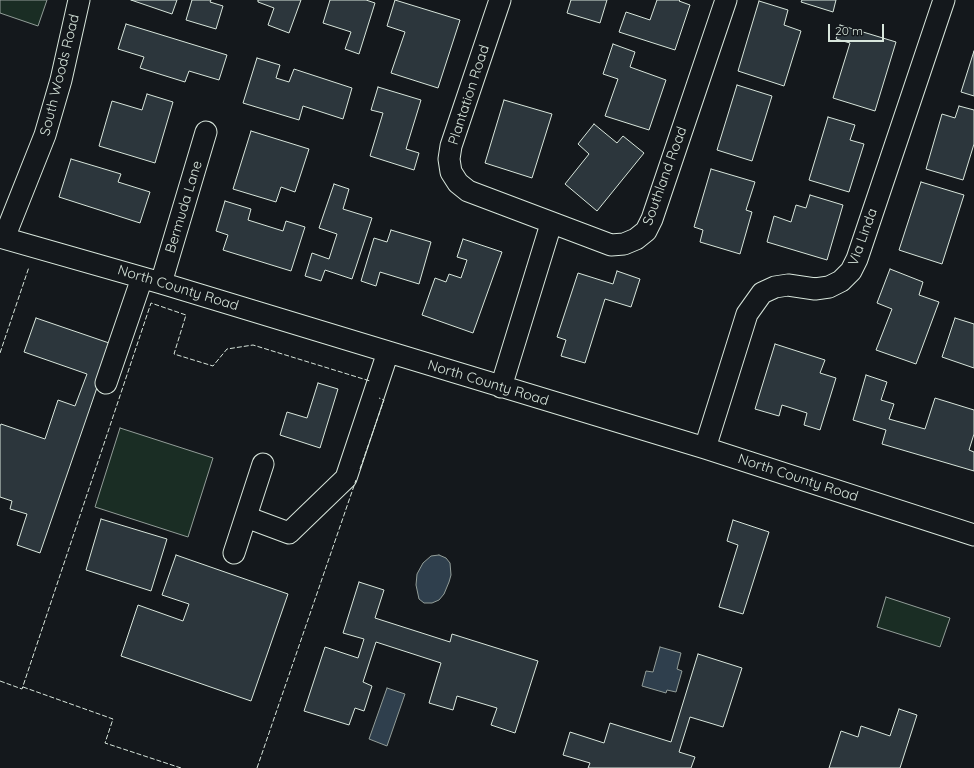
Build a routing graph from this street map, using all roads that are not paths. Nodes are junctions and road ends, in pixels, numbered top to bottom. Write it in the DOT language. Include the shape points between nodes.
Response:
graph roads {
  1 [pos="79,0"];
  2 [pos="500,0"];
  3 [pos="726,0"];
  4 [pos="944,0"];
  5 [pos="206,132"];
  6 [pos="551,224"];
  7 [pos="2,237"];
  8 [pos="152,280"];
  9 [pos="388,352"];
  10 [pos="106,384"];
  11 [pos="501,387"];
  12 [pos="705,448"];
  13 [pos="263,464"];
  14 [pos="246,518"];
  15 [pos="974,535"];
  16 [pos="234,554"];
  1 -- 7 [label="street, South Woods Road" via="61,80 45,135"];
  2 -- 6 [label="street, Plantation Road" via="451,146 451,172 458,183 468,191"];
  3 -- 6 [label="street, Southland Road" via="646,231 636,240 611,245"];
  4 -- 12 [label="street, Via Linda" via="851,271 841,281 829,287 815,289 775,286 762,293 746,314"];
  5 -- 8 [label="street, Bermuda Lane"];
  6 -- 11 [label="street"];
  7 -- 8 [label="street, North County Road"];
  8 -- 9 [label="street, North County Road"];
  8 -- 10 [label="street, Bermuda Lane"];
  9 -- 11 [label="street, North County Road"];
  9 -- 14 [label="street" via="346,478 289,533"];
  11 -- 12 [label="street, North County Road"];
  12 -- 15 [label="street, North County Road"];
  13 -- 14 [label="street"];
  14 -- 16 [label="street"];
}
